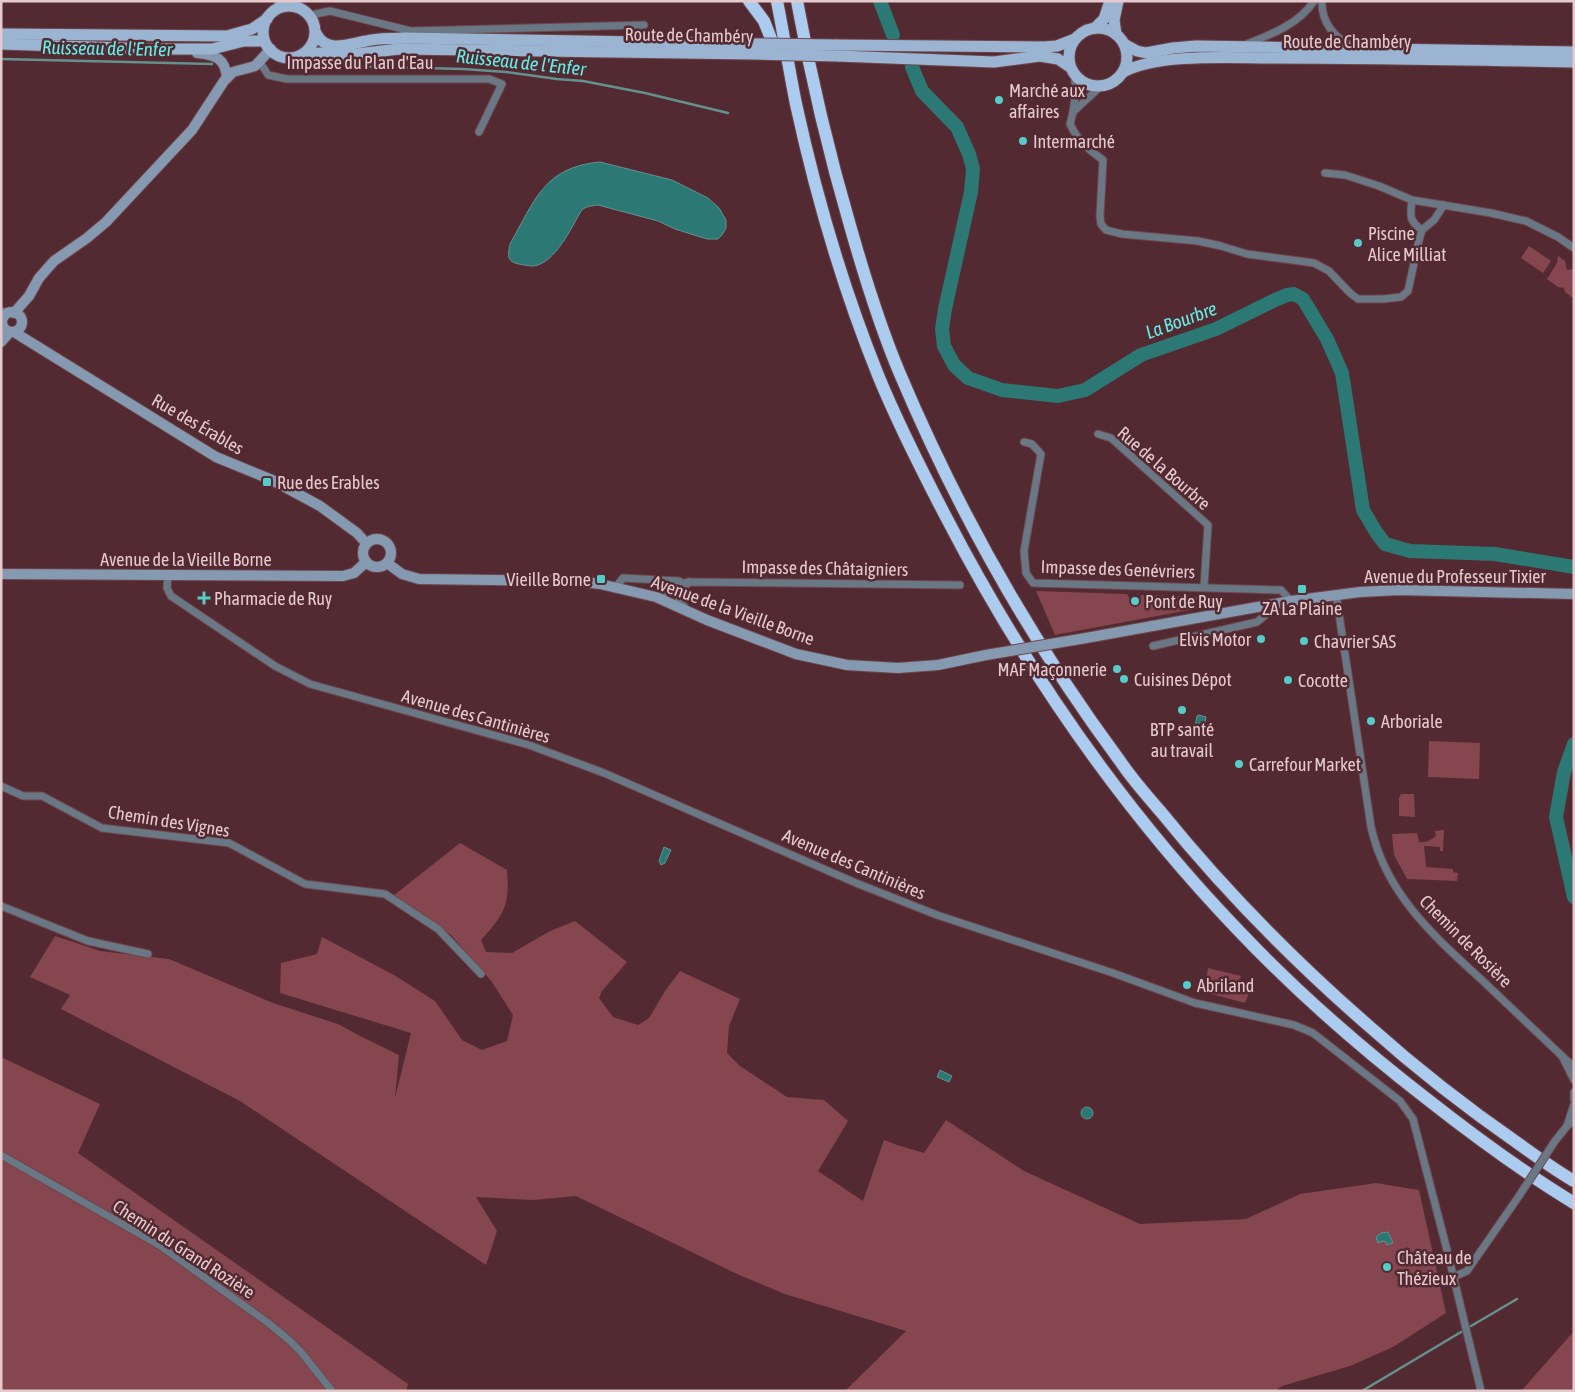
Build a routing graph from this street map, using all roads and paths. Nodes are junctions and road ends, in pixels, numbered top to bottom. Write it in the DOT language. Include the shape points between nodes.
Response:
graph roads {
  1 [pos="749,1"];
  2 [pos="777,1"];
  3 [pos="797,1"];
  4 [pos="802,1"];
  5 [pos="1110,1"];
  6 [pos="1118,1"];
  7 [pos="1314,1"];
  8 [pos="1322,1"];
  9 [pos="279,4"];
  10 [pos="311,15"];
  11 [pos="267,19"];
  12 [pos="644,25"];
  13 [pos="1096,28"];
  14 [pos="802,30"];
  15 [pos="316,33"];
  16 [pos="1,34"];
  17 [pos="1116,34"];
  18 [pos="1075,39"];
  19 [pos="1,44"];
  20 [pos="1124,44"];
  21 [pos="267,46"];
  22 [pos="1240,47"];
  23 [pos="1358,48"];
  24 [pos="152,49"];
  25 [pos="754,49"];
  26 [pos="837,50"];
  27 [pos="1574,52"];
  28 [pos="304,54"];
  29 [pos="260,62"];
  30 [pos="1574,62"];
  31 [pos="1072,70"];
  32 [pos="1123,72"];
  33 [pos="228,78"];
  34 [pos="1101,86"];
  35 [pos="795,102"];
  36 [pos="1073,112"];
  37 [pos="479,132"];
  38 [pos="1325,173"];
  39 [pos="1412,200"];
  40 [pos="1444,205"];
  41 [pos="1422,230"];
  42 [pos="1574,248"];
  43 [pos="9,322"];
  44 [pos="1,342"];
  45 [pos="1098,434"];
  46 [pos="1024,442"];
  47 [pos="366,543"];
  48 [pos="366,562"];
  49 [pos="387,563"];
  50 [pos="1,574"];
  51 [pos="168,576"];
  52 [pos="689,582"];
  53 [pos="960,585"];
  54 [pos="1204,587"];
  55 [pos="614,588"];
  56 [pos="1336,594"];
  57 [pos="1574,594"];
  58 [pos="656,597"];
  59 [pos="1291,601"];
  60 [pos="1269,605"];
  61 [pos="687,611"];
  62 [pos="1153,646"];
  63 [pos="1,786"];
  64 [pos="1,906"];
  65 [pos="148,954"];
  66 [pos="481,974"];
  67 [pos="1562,1056"];
  68 [pos="1574,1067"];
  69 [pos="1574,1080"];
  70 [pos="1574,1092"];
  71 [pos="1574,1099"];
  72 [pos="1574,1104"];
  73 [pos="1574,1120"];
  74 [pos="1567,1126"];
  75 [pos="1,1156"];
  76 [pos="1574,1181"];
  77 [pos="1574,1203"];
  78 [pos="1453,1277"];
  79 [pos="332,1391"];
  80 [pos="1481,1391"];
  1 -- 35 [label="highway" via="764,20"];
  2 -- 35 [label="highway"];
  3 -- 14 [label="highway"];
  4 -- 14 [label="highway"];
  5 -- 13 [label="main road" via="1104,19"];
  6 -- 17 [label="main road" via="1114,20"];
  7 -- 22 [label="street" via="1299,18 1285,27"];
  8 -- 23 [label="street" via="1329,28 1342,41"];
  9 -- 10 [label="main road" via="300,7"];
  9 -- 11 [label="main road"];
  10 -- 12 [label="street" via="330,11 411,31"];
  10 -- 15 [label="main road"];
  11 -- 16 [label="main road" via="252,30 227,36"];
  11 -- 21 [label="main road" via="263,27"];
  13 -- 17 [label="main road"];
  13 -- 18 [label="main road" via="1084,31"];
  14 -- 76 [label="highway" via="838,186 899,371 942,469 990,563 1055,668 1120,763 1255,920 1403,1057 1480,1117"];
  15 -- 25 [label="main road, Route de Chambéry" via="324,43 339,47 402,38"];
  15 -- 28 [label="main road" via="313,44"];
  17 -- 20 [label="main road"];
  18 -- 26 [label="main road, Route de Chambéry" via="1044,47"];
  18 -- 31 [label="main road" via="1069,57"];
  19 -- 24 [label="main road"];
  20 -- 22 [label="main road, Route de Chambéry" via="1146,53 1188,47"];
  20 -- 32 [label="main road" via="1127,58"];
  21 -- 24 [label="main road" via="244,41 212,48"];
  21 -- 28 [label="main road" via="288,58"];
  21 -- 29 [label="main road"];
  22 -- 23 [label="main road, Route de Chambéry"];
  23 -- 27 [label="main road, Route de Chambéry"];
  24 -- 33 [label="main road" via="207,54 220,59"];
  25 -- 26 [label="main road, Route de Chambéry, bridge"];
  25 -- 28 [label="main road, Route de Chambéry" via="399,49 340,56"];
  26 -- 31 [label="main road, Route de Chambéry" via="994,62 1040,56 1058,58"];
  29 -- 33 [label="main road" via="233,72"];
  29 -- 37 [label="street, Impasse du Plan d'Eau" via="268,75 287,78 489,79 502,84"];
  30 -- 32 [label="main road, Route de Chambéry" via="1205,58 1142,64"];
  31 -- 34 [label="main road" via="1081,80"];
  31 -- 36 [label="street" via="1076,91"];
  32 -- 34 [label="main road" via="1117,79"];
  33 -- 43 [label="main road" via="192,130 101,226 54,261"];
  34 -- 36 [label="street"];
  35 -- 77 [label="highway" via="816,188 844,279 879,376 924,474 975,573 1038,676 1104,770 1172,857 1318,1007 1390,1070 1468,1131"];
  36 -- 41 [label="street" via="1070,124 1078,139 1103,160 1100,216 1106,230 1198,241 1272,259 1314,262 1329,271 1358,298 1383,299 1400,297 1408,291"];
  38 -- 39 [label="street" via="1380,186"];
  39 -- 40 [label="street"];
  39 -- 41 [label="street" via="1411,219"];
  40 -- 41 [label="street"];
  40 -- 42 [label="street" via="1526,221"];
  43 -- 44 [label="main road"];
  43 -- 47 [label="main road, Rue des Érables" via="39,347 216,457 272,480 320,506"];
  45 -- 54 [label="street, Rue de la Bourbre" via="1111,438 1208,525"];
  46 -- 54 [label="street, Impasse des Genévriers" via="1032,444 1041,454 1024,551 1026,573 1033,583"];
  47 -- 48 [label="main road" via="363,551"];
  47 -- 49 [label="main road" via="378,538 386,541 392,553"];
  48 -- 49 [label="main road, Avenue de la Vieille Borne" via="377,567"];
  48 -- 51 [label="main road, Avenue de la Vieille Borne" via="354,573 343,576"];
  49 -- 55 [label="main road, Avenue de la Vieille Borne" via="402,574 419,579 576,581"];
  50 -- 51 [label="main road, Avenue de la Vieille Borne"];
  51 -- 78 [label="street, Avenue des Cantinières" via="167,588 171,596 276,666 310,684 529,745 604,773 937,915 1195,1003 1294,1025 1313,1033 1400,1100 1413,1118"];
  52 -- 53 [label="street, Impasse des Châtaigniers"];
  52 -- 55 [label="street" via="623,578"];
  52 -- 58 [label="street, Impasse des Châtaigniers" via="674,584 666,593"];
  52 -- 61 [label="street" via="680,590 679,600"];
  54 -- 59 [label="street, Impasse des Genévriers" via="1281,590"];
  55 -- 58 [label="main road, Avenue de la Vieille Borne"];
  56 -- 57 [label="main road, Avenue du Professeur Tixier" via="1399,590"];
  56 -- 59 [label="main road, Avenue de la Vieille Borne"];
  56 -- 67 [label="street, Chemin de Rosière" via="1371,826 1376,847 1392,881 1409,908 1432,934"];
  58 -- 61 [label="main road, Avenue de la Vieille Borne"];
  59 -- 60 [label="main road, Avenue de la Vieille Borne"];
  60 -- 61 [label="main road, Avenue de la Vieille Borne, bridge" via="938,665 898,668 848,665 796,654"];
  60 -- 62 [label="street" via="1268,613 1257,622"];
  63 -- 66 [label="street, Chemin des Vignes" via="23,796 42,796 102,828 229,843 305,884 385,894 438,929"];
  64 -- 65 [label="street" via="88,941"];
  67 -- 68 [label="street, Chemin de Rosière"];
  67 -- 69 [label="street, Chemin de Rosière"];
  70 -- 71 [label="street"];
  72 -- 74 [label="street"];
  73 -- 74 [label="street"];
  74 -- 78 [label="street, bridge" via="1467,1271"];
  75 -- 79 [label="street, Chemin du Grand Rozière" via="159,1246 203,1276 289,1340"];
  78 -- 80 [label="street"];
}
